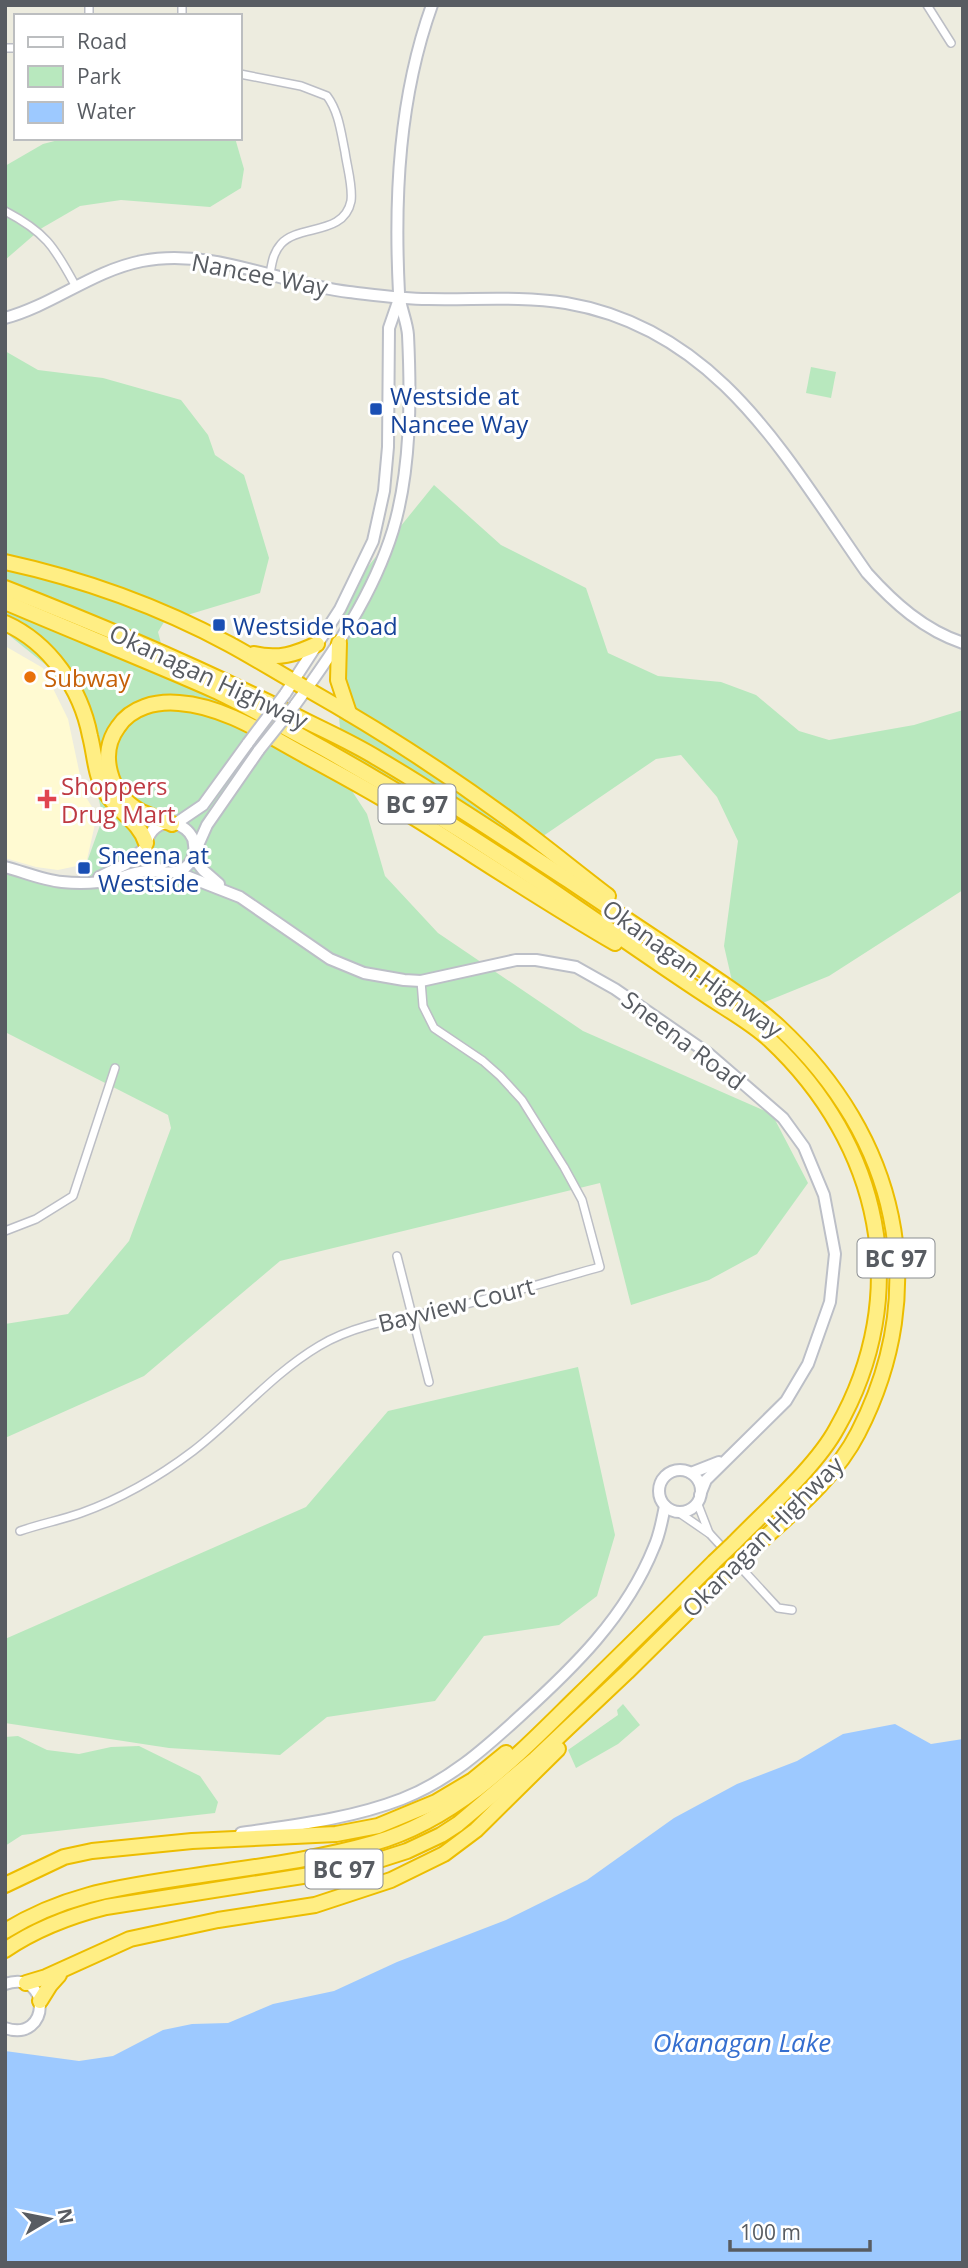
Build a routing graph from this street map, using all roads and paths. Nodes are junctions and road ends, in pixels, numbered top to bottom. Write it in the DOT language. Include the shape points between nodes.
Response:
graph roads {
  1 [pos="432,5"];
  2 [pos="927,5"];
  3 [pos="951,43"];
  4 [pos="242,74"];
  5 [pos="5,211"];
  6 [pos="270,274"];
  7 [pos="75,285"];
  8 [pos="400,296"];
  9 [pos="5,318"];
  10 [pos="5,562"];
  11 [pos="5,588"];
  12 [pos="5,602"];
  13 [pos="5,622"];
  14 [pos="339,643"];
  15 [pos="963,643"];
  16 [pos="317,644"];
  17 [pos="239,650"];
  18 [pos="300,685"];
  19 [pos="349,713"];
  20 [pos="174,824"];
  21 [pos="146,845"];
  22 [pos="194,855"];
  23 [pos="5,867"];
  24 [pos="170,872"];
  25 [pos="90,882"];
  26 [pos="226,890"];
  27 [pos="714,978"];
  28 [pos="421,981"];
  29 [pos="704,995"];
  30 [pos="115,1068"];
  31 [pos="5,1231"];
  32 [pos="397,1256"];
  33 [pos="412,1315"];
  34 [pos="429,1382"];
  35 [pos="731,1456"];
  36 [pos="691,1474"];
  37 [pos="699,1499"];
  38 [pos="665,1506"];
  39 [pos="678,1512"];
  40 [pos="20,1531"];
  41 [pos="710,1534"];
  42 [pos="792,1610"];
  43 [pos="619,1657"];
  44 [pos="627,1672"];
  45 [pos="192,1841"];
  46 [pos="5,1885"];
  47 [pos="5,1931"];
  48 [pos="5,1950"];
  49 [pos="65,1969"];
  50 [pos="6,1983"];
  51 [pos="26,1983"];
  52 [pos="40,2001"];
  53 [pos="5,2028"];
  1 -- 8 [label="street" via="415,59 402,127"];
  2 -- 3 [label="street"];
  4 -- 6 [label="street" via="300,86 323,93 331,101 351,199 332,225 293,236 280,245"];
  5 -- 7 [label="street" via="51,243"];
  6 -- 7 [label="street, Nancee Way" via="199,260 158,259 115,268"];
  6 -- 8 [label="street, Nancee Way" via="332,289"];
  7 -- 9 [label="street, Nancee Way"];
  8 -- 14 [label="street" via="408,331 407,447 400,502 384,555"];
  8 -- 15 [label="street, Nancee Way" via="567,303 627,321 666,340 709,371 753,414 886,594 928,627"];
  8 -- 16 [label="street" via="389,328 388,447 380,513 366,558"];
  10 -- 17 [label="highway" via="54,572 117,594"];
  11 -- 27 [label="highway, Okanagan Highway / BC 97" via="161,651 374,756"];
  12 -- 29 [label="highway, Okanagan Highway / BC 97" via="218,692 390,786"];
  13 -- 21 [label="highway" via="54,659 87,720 102,785 114,804 139,827"];
  14 -- 18 [label="street"];
  14 -- 19 [label="highway" via="338,680"];
  16 -- 17 [label="highway" via="277,657"];
  16 -- 18 [label="street"];
  17 -- 18 [label="highway"];
  18 -- 19 [label="highway"];
  18 -- 20 [label="street, bridge" via="285,694 203,805"];
  18 -- 22 [label="street, bridge" via="295,705 207,825"];
  19 -- 27 [label="highway" via="508,818"];
  20 -- 21 [label="street" via="153,830"];
  20 -- 22 [label="street" via="193,838"];
  20 -- 29 [label="highway" via="136,809 120,794 110,773 109,751 117,728 133,712 178,702 251,726 354,783"];
  21 -- 24 [label="street" via="151,863"];
  21 -- 25 [label="street, Sneena Road" via="126,864"];
  22 -- 24 [label="street" via="187,866"];
  22 -- 26 [label="street, Sneena Road" via="202,870"];
  23 -- 25 [label="street, Sneena Road" via="59,882"];
  24 -- 25 [label="street, Sneena Road" via="135,872"];
  24 -- 26 [label="street, Sneena Road"];
  26 -- 28 [label="street, Sneena Road" via="346,968"];
  27 -- 44 [label="highway, Okanagan Highway / BC 97, bridge" via="777,1025 813,1061 852,1114 877,1165 893,1220 894,1321 884,1369 858,1434 824,1480"];
  28 -- 33 [label="street, Bayview Court" via="423,1006 435,1028 500,1076 522,1100 565,1167 582,1200 600,1267"];
  28 -- 35 [label="street, Sneena Road" via="516,960 576,967 709,1054 783,1118 804,1147 824,1195 835,1254 830,1302 808,1364 786,1401"];
  29 -- 43 [label="highway, Okanagan Highway / BC 97, bridge" via="768,1038 830,1109 864,1180 879,1244 880,1291 869,1353 824,1450"];
  30 -- 31 [label="street" via="73,1196 36,1219"];
  32 -- 33 [label="street"];
  33 -- 34 [label="street"];
  33 -- 40 [label="street, Bayview Court" via="320,1345 201,1445 165,1469 82,1513"];
  35 -- 36 [label="street, Sneena Road"];
  35 -- 37 [label="street, Sneena Road" via="706,1480"];
  36 -- 37 [label="street" via="700,1487"];
  36 -- 38 [label="street" via="675,1471 661,1481 660,1499"];
  37 -- 39 [label="street" via="692,1508"];
  37 -- 41 [label="street"];
  38 -- 39 [label="street"];
  38 -- 45 [label="street" via="654,1547 606,1629 587,1653 474,1758 441,1781 368,1811"];
  39 -- 41 [label="street"];
  41 -- 42 [label="street" via="769,1599 782,1610"];
  43 -- 45 [label="highway" via="473,1780 406,1816 336,1834"];
  43 -- 47 [label="highway, Okanagan Highway / BC 97" via="495,1775 454,1808 408,1831 318,1857 90,1893"];
  44 -- 48 [label="highway, Okanagan Highway / BC 97" via="458,1824 407,1851 354,1868 106,1907 49,1926"];
  44 -- 49 [label="highway" via="476,1830 424,1865 315,1905 130,1938"];
  45 -- 46 [label="highway" via="64,1857"];
  49 -- 51 [label="highway"];
  49 -- 52 [label="highway"];
  50 -- 51 [label="street"];
  51 -- 52 [label="street"];
  52 -- 53 [label="street" via="39,2016 29,2027"];
}
